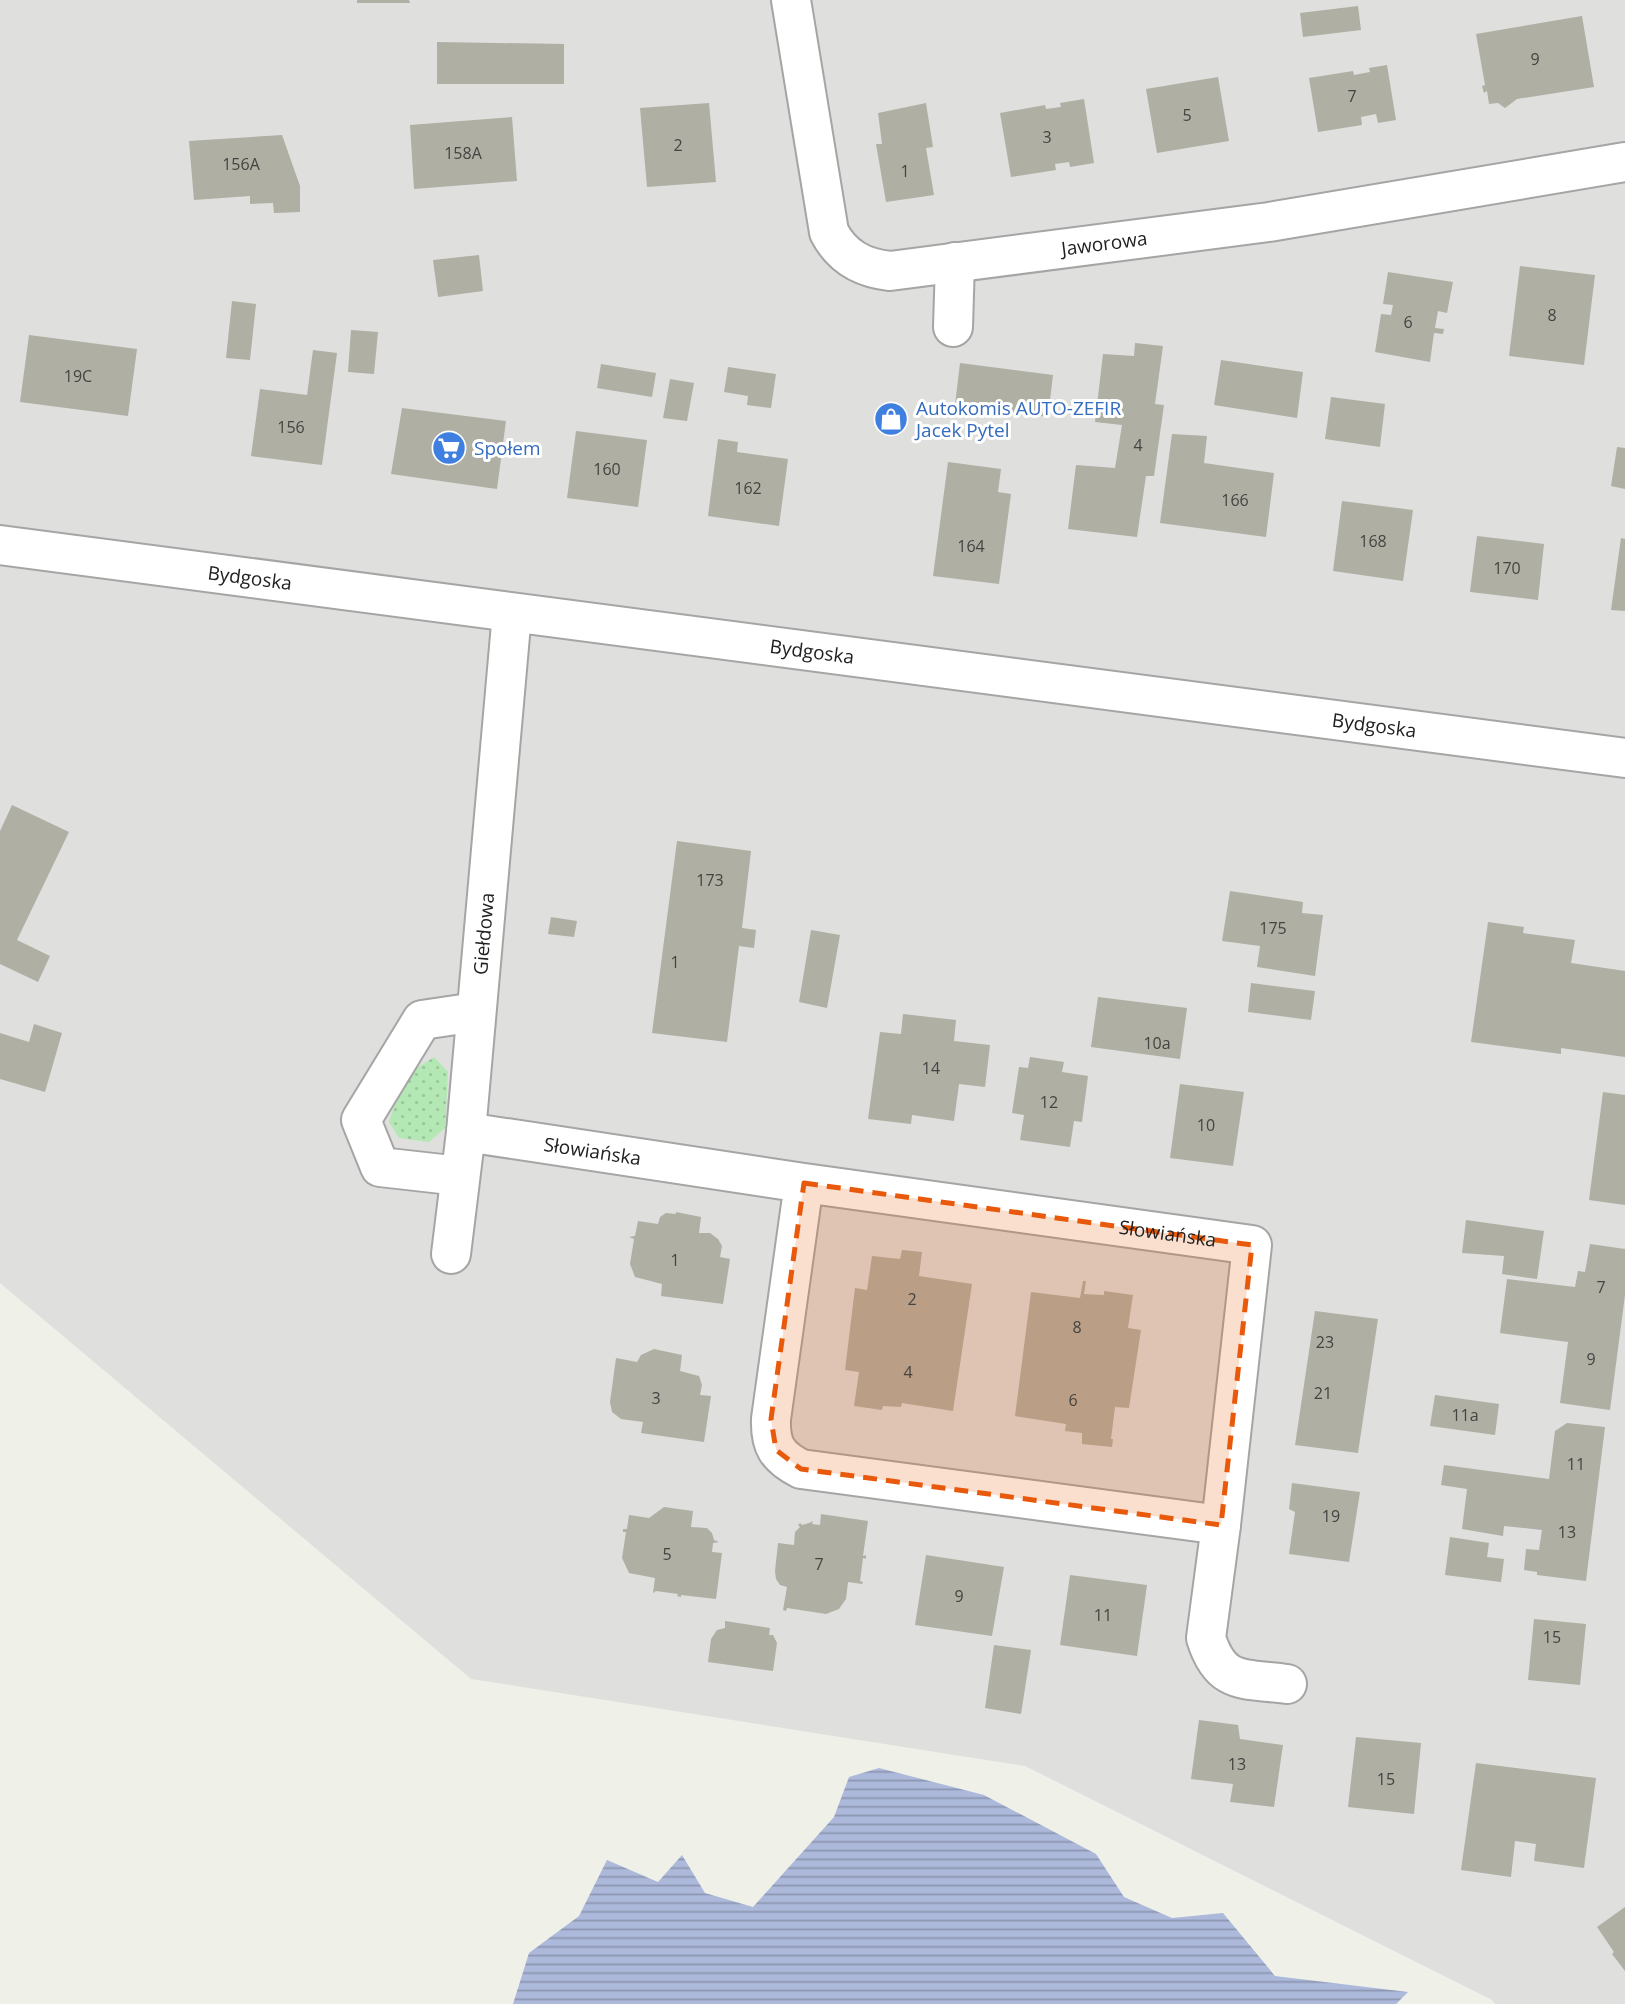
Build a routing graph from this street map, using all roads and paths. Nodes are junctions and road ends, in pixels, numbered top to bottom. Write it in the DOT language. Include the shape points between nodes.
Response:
graph roads {
  1 [pos="791,0"];
  2 [pos="1625,162"];
  3 [pos="955,262"];
  4 [pos="953,327"];
  5 [pos="0,545"];
  6 [pos="512,613"];
  7 [pos="1625,758"];
  8 [pos="476,1012"];
  9 [pos="466,1132"];
  10 [pos="460,1176"];
  11 [pos="804,1183"];
  12 [pos="451,1254"];
  13 [pos="1221,1525"];
  14 [pos="1287,1684"];
  1 -- 3 [label="street, Jaworowa" via="834,242 850,258 890,271"];
  2 -- 3 [label="street, Jaworowa" via="1269,222"];
  3 -- 4 [label="street"];
  5 -- 6 [label="street, Bydgoska"];
  6 -- 7 [label="street, Bydgoska"];
  6 -- 8 [label="street, Giełdowa"];
  8 -- 9 [label="street, Giełdowa"];
  8 -- 10 [label="street" via="422,1020 361,1120 380,1167"];
  9 -- 10 [label="street, Giełdowa"];
  9 -- 11 [label="street, Słowiańska"];
  10 -- 12 [label="street, Giełdowa"];
  11 -- 13 [label="street" via="771,1419 776,1450 786,1462 801,1469"];
  11 -- 13 [label="street, Słowiańska" via="1252,1245"];
  13 -- 14 [label="street, Słowiańska" via="1206,1638 1211,1655 1232,1676"];
}
